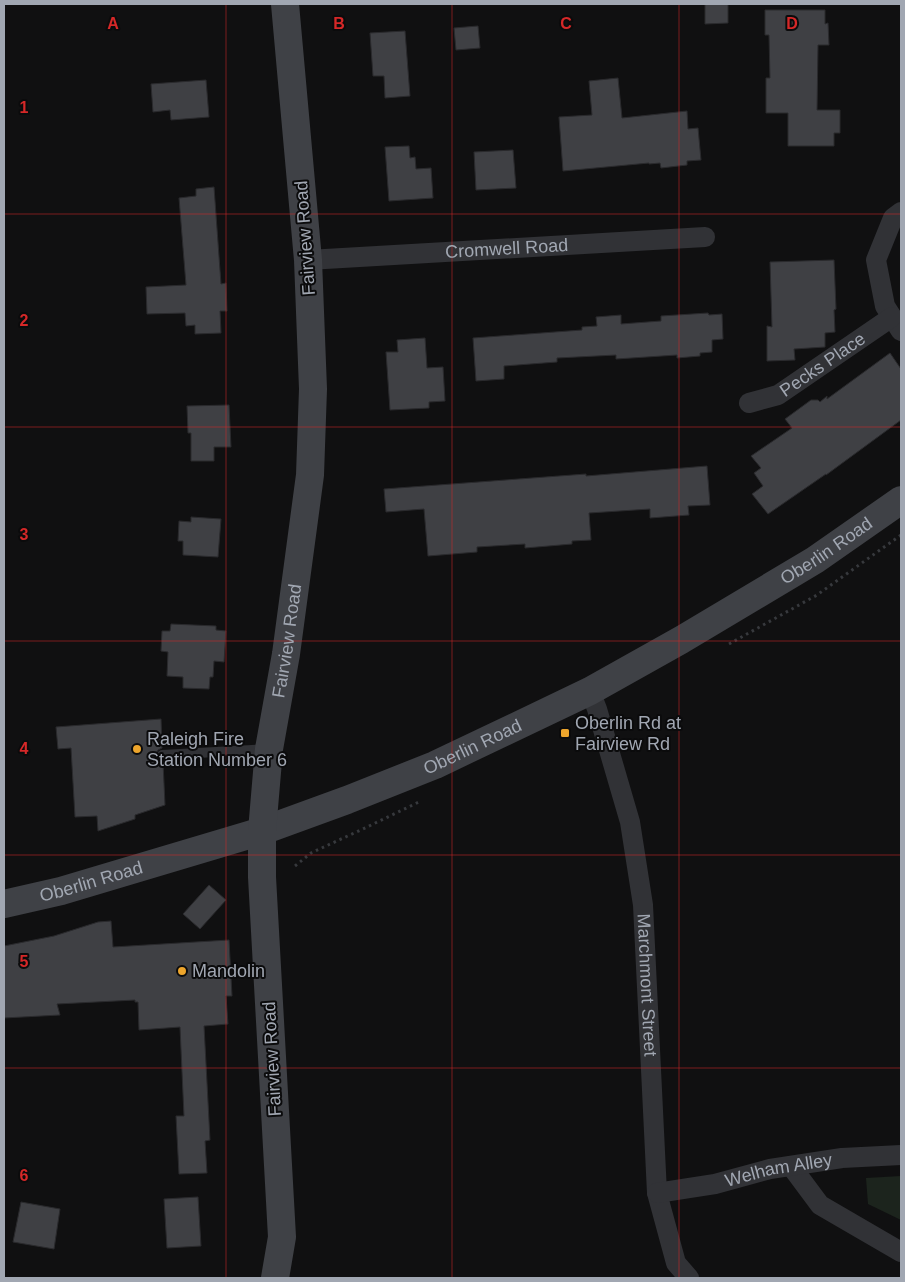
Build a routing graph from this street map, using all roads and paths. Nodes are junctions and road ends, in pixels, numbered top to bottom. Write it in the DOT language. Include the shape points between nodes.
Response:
graph roads {
  1 [pos="285,4"];
  2 [pos="901,212"];
  3 [pos="705,237"];
  4 [pos="308,260"];
  5 [pos="896,324"];
  6 [pos="749,403"];
  7 [pos="901,500"];
  8 [pos="590,691"];
  9 [pos="269,749"];
  10 [pos="162,755"];
  11 [pos="367,828"];
  12 [pos="262,831"];
  13 [pos="295,866"];
  14 [pos="4,904"];
  15 [pos="901,1155"];
  16 [pos="790,1166"];
  17 [pos="657,1193"];
  18 [pos="901,1252"];
  19 [pos="275,1278"];
  20 [pos="689,1278"];
  1 -- 4 [label="street, Fairview Road"];
  2 -- 5 [label="street" via="893,218 876,260 885,306"];
  3 -- 4 [label="street, Cromwell Road"];
  4 -- 9 [label="street, Fairview Road" via="313,389 310,475 286,654"];
  5 -- 6 [label="street, Pecks Place" via="778,395"];
  7 -- 8 [label="street, Oberlin Road" via="815,560"];
  8 -- 12 [label="street, Oberlin Road" via="434,765"];
  8 -- 17 [label="street, Marchmont Street" via="630,822 643,905"];
  9 -- 10 [label="lane"];
  9 -- 12 [label="street, Fairview Road"];
  11 -- 13 [label="path" via="312,853"];
  12 -- 14 [label="street, Oberlin Road" via="60,891"];
  12 -- 19 [label="street, Fairview Road" via="282,1237"];
  15 -- 16 [label="street, Welham Alley" via="842,1158"];
  16 -- 17 [label="street, Welham Alley" via="715,1184"];
  16 -- 18 [label="street" via="820,1205"];
  17 -- 20 [label="street, Marchmont Street" via="676,1263"];
}
